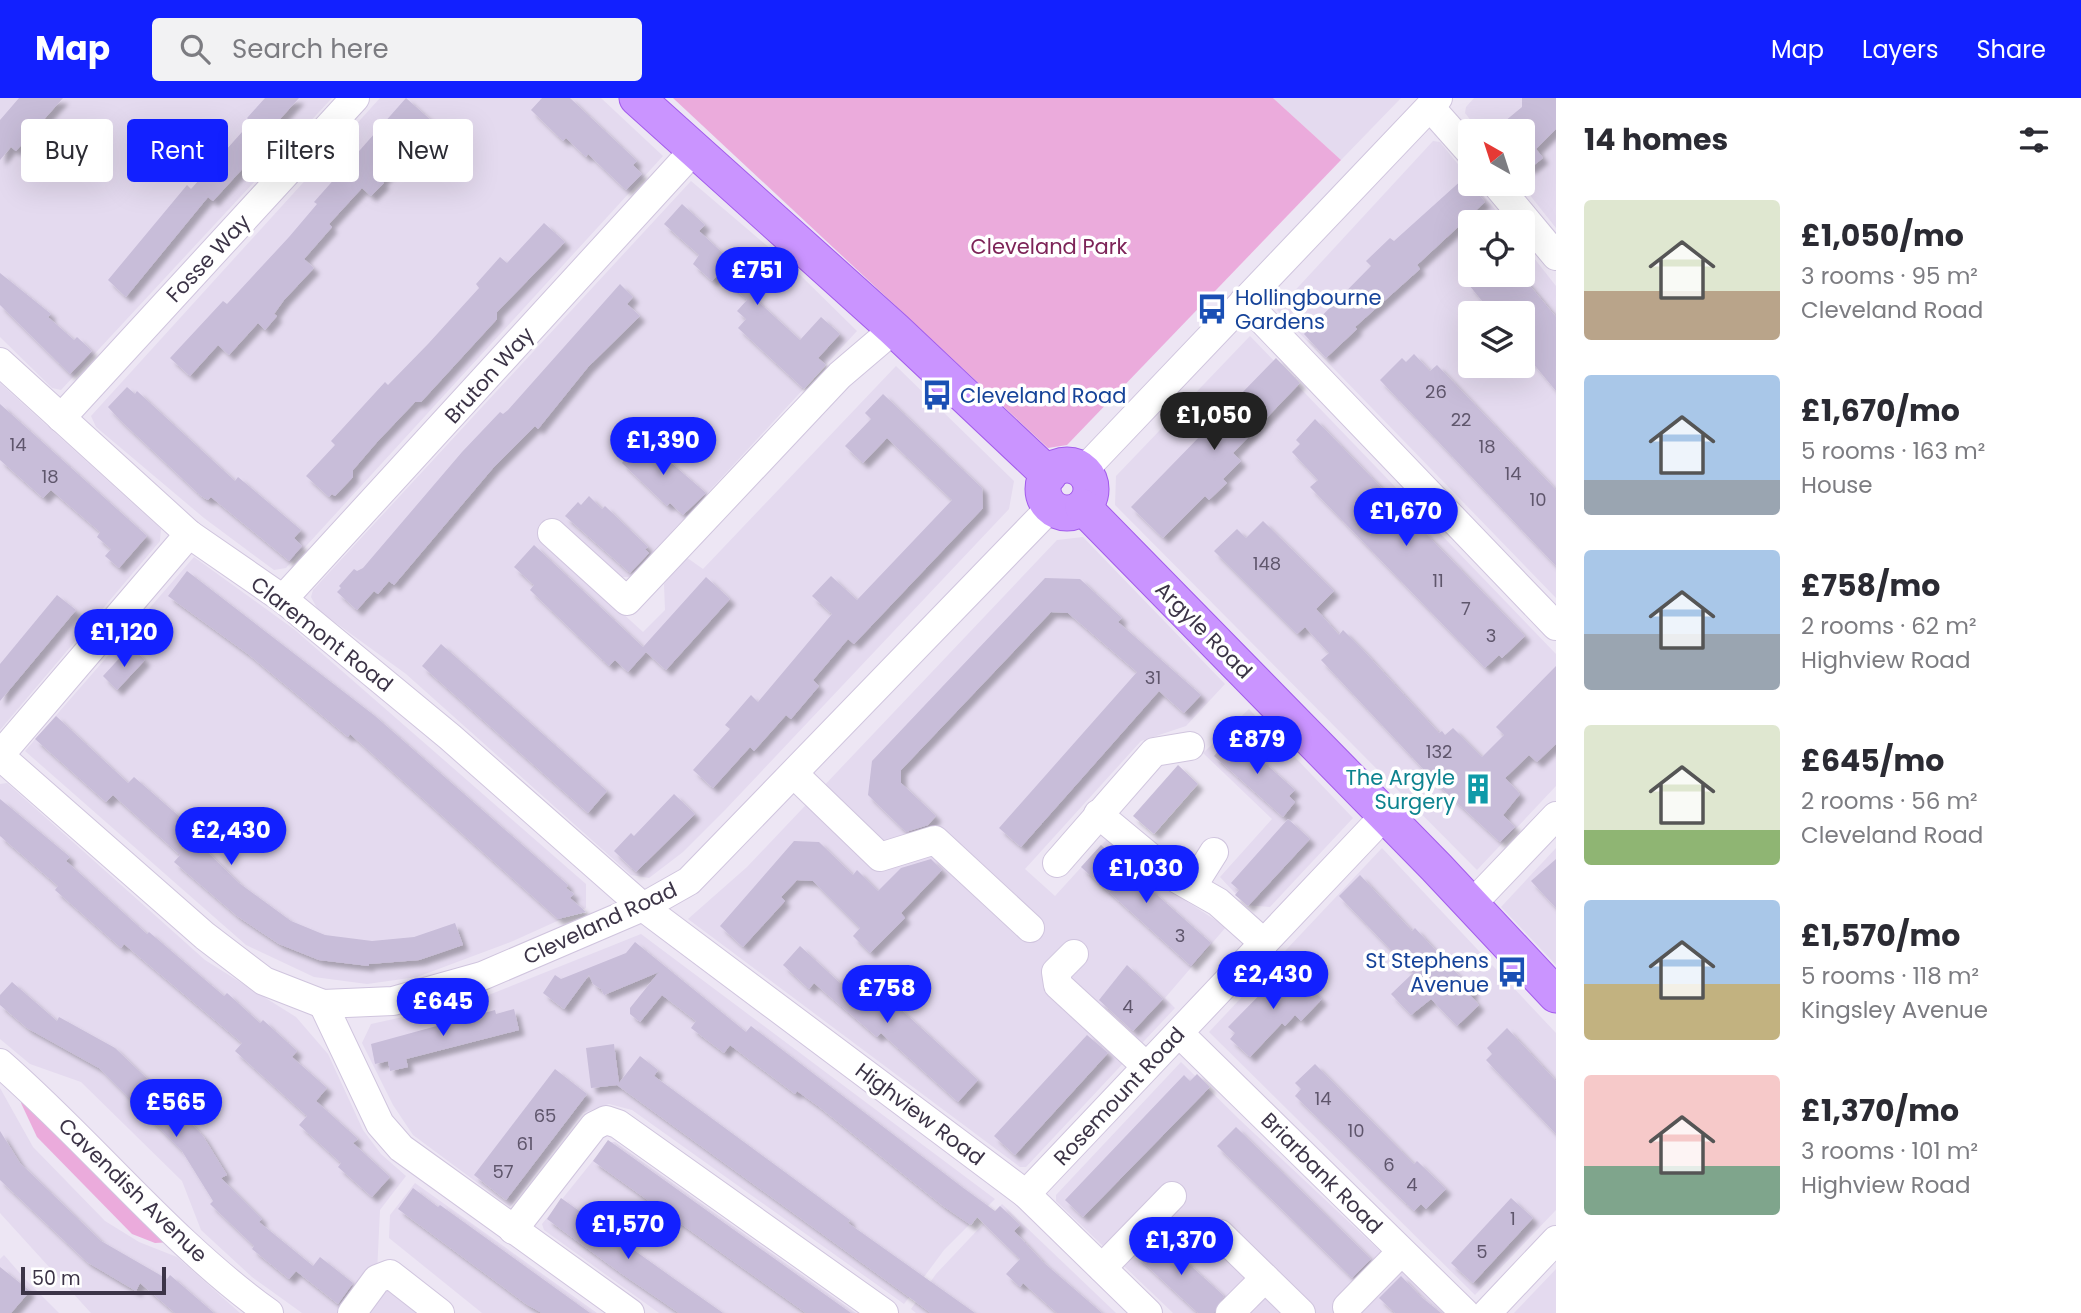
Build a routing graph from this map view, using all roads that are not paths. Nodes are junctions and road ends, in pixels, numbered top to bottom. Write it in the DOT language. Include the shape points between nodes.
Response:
graph roads {
  1 [pos="355,98"];
  2 [pos="637,98"];
  3 [pos="1434,102"];
  4 [pos="1458,135"];
  5 [pos="694,150"];
  6 [pos="1506,196"];
  7 [pos="1556,256"];
  8 [pos="1244,301"];
  9 [pos="894,329"];
  10 [pos="0,362"];
  11 [pos="61,418"];
  12 [pos="1083,471"];
  13 [pos="1061,496"];
  14 [pos="552,533"];
  15 [pos="189,534"];
  16 [pos="283,600"];
  17 [pos="1556,626"];
  18 [pos="1190,746"];
  19 [pos="0,755"];
  20 [pos="794,775"];
  21 [pos="1098,814"];
  22 [pos="1385,815"];
  23 [pos="1556,816"];
  24 [pos="1214,852"];
  25 [pos="1057,863"];
  26 [pos="1192,887"];
  27 [pos="1472,904"];
  28 [pos="643,907"];
  29 [pos="1030,928"];
  30 [pos="1264,943"];
  31 [pos="1073,954"];
  32 [pos="1556,995"];
  33 [pos="323,1004"];
  34 [pos="1179,1032"];
  35 [pos="0,1063"];
  36 [pos="1146,1066"];
  37 [pos="1026,1194"];
  38 [pos="1172,1196"];
  39 [pos="513,1230"];
  40 [pos="1220,1234"];
  41 [pos="1556,1240"];
  42 [pos="1401,1252"];
  43 [pos="1102,1268"];
  44 [pos="1265,1278"];
  45 [pos="1347,1307"];
  46 [pos="269,1313"];
  47 [pos="352,1313"];
  48 [pos="440,1313"];
  49 [pos="630,1313"];
  50 [pos="884,1313"];
  51 [pos="1148,1313"];
  52 [pos="1230,1313"];
  53 [pos="1301,1313"];
  54 [pos="1465,1313"];
  55 [pos="1487,1313"];
  1 -- 11 [label="street, Fosse Way"];
  2 -- 5 [label="main road, Argyle Road"];
  3 -- 4 [label="street"];
  3 -- 8 [label="street"];
  5 -- 9 [label="main road, Argyle Road"];
  5 -- 16 [label="street, Bruton Way"];
  6 -- 7 [label="street"];
  8 -- 12 [label="street"];
  8 -- 17 [label="street"];
  9 -- 13 [label="main road, Argyle Road"];
  9 -- 14 [label="street" via="840,375 627,601"];
  10 -- 11 [label="street, Claremont Road"];
  11 -- 15 [label="street, Claremont Road"];
  12 -- 13 [label="main road" via="1091,489"];
  13 -- 20 [label="street, Cleveland Road"];
  13 -- 22 [label="main road, Argyle Road"];
  15 -- 16 [label="street, Claremont Road"];
  15 -- 19 [label="street"];
  16 -- 28 [label="street, Claremont Road" via="450,737"];
  18 -- 21 [label="street" via="1154,752"];
  19 -- 33 [label="street, Cleveland Road" via="205,936 264,981"];
  20 -- 28 [label="street, Cleveland Road" via="689,881"];
  20 -- 29 [label="street" via="880,857 935,840"];
  21 -- 25 [label="street"];
  21 -- 26 [label="street"];
  22 -- 27 [label="main road, Argyle Road"];
  22 -- 30 [label="street, Rosemount Road"];
  23 -- 27 [label="street"];
  24 -- 26 [label="street"];
  26 -- 30 [label="street" via="1218,902"];
  27 -- 32 [label="main road, Argyle Road"];
  28 -- 33 [label="street, Cleveland Road" via="482,976 393,1001"];
  28 -- 37 [label="street, Highview Road"];
  30 -- 34 [label="street, Rosemount Road"];
  31 -- 36 [label="street" via="1056,972 1058,985"];
  33 -- 39 [label="street" via="380,1124 422,1165"];
  34 -- 36 [label="street, Rosemount Road"];
  34 -- 42 [label="street, Briarbank Road"];
  35 -- 46 [label="street, Cavendish Avenue" via="189,1244"];
  36 -- 37 [label="street, Rosemount Road"];
  37 -- 43 [label="street, Highview Road"];
  38 -- 43 [label="street"];
  39 -- 49 [label="street"];
  39 -- 50 [label="street" via="594,1126 606,1120 618,1124"];
  40 -- 44 [label="street"];
  41 -- 55 [label="street"];
  42 -- 45 [label="street"];
  42 -- 54 [label="street, Briarbank Road"];
  43 -- 51 [label="street, Highview Road"];
  44 -- 52 [label="street"];
  44 -- 53 [label="street"];
  47 -- 48 [label="street" via="377,1279 390,1274"];
}
